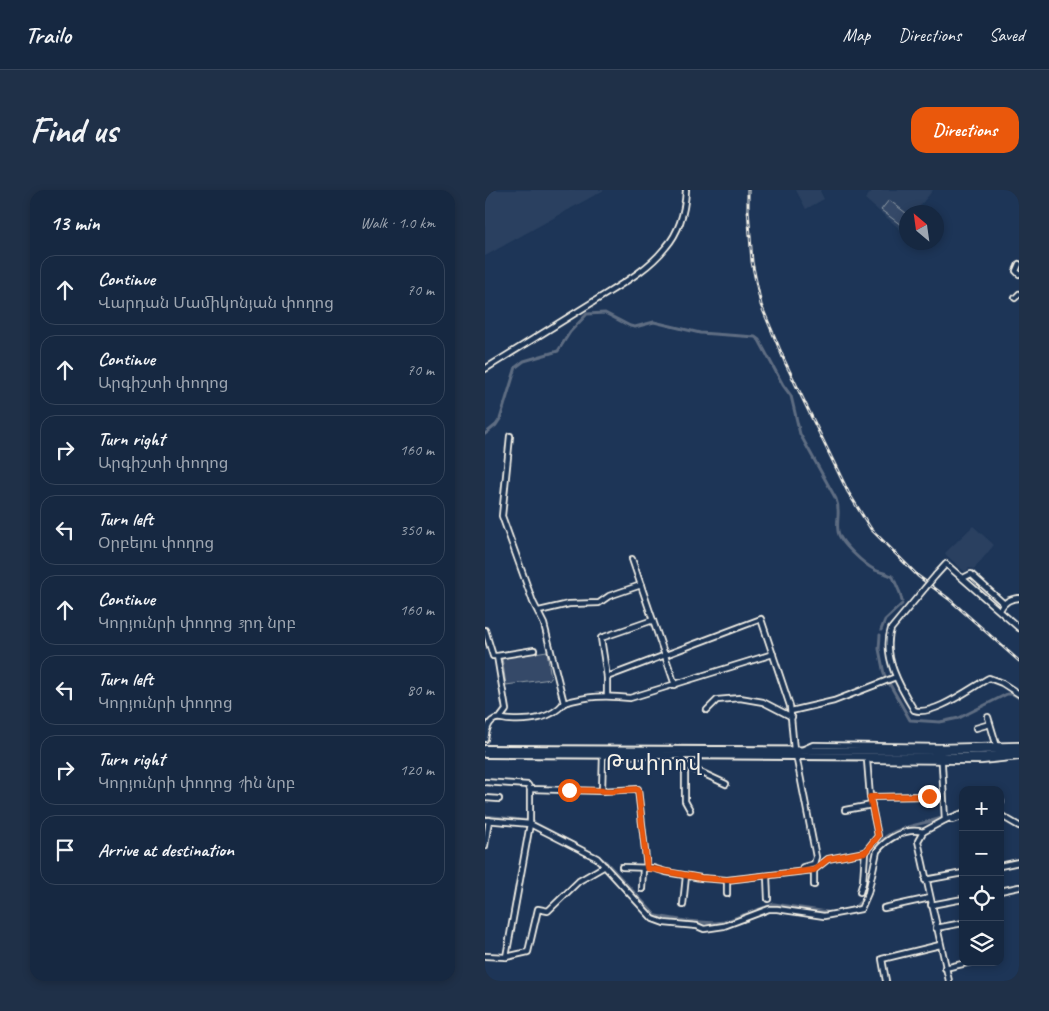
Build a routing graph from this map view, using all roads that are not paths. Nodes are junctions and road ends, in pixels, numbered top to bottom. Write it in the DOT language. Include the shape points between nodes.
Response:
graph roads {
  1 [pos="686,190"];
  2 [pos="1019,264"];
  3 [pos="1019,274"];
  4 [pos="485,369"];
  5 [pos="510,436"];
  6 [pos="633,559"];
  7 [pos="963,578"];
  8 [pos="641,586"];
  9 [pos="1019,598"];
  10 [pos="1003,603"];
  11 [pos="1000,610"];
  12 [pos="539,611"];
  13 [pos="653,620"];
  14 [pos="1019,628"];
  15 [pos="485,630"];
  16 [pos="534,650"];
  17 [pos="773,654"];
  18 [pos="497,656"];
  19 [pos="665,656"];
  20 [pos="607,677"];
  21 [pos="893,678"];
  22 [pos="675,685"];
  23 [pos="1019,694"];
  24 [pos="607,695"];
  25 [pos="564,703"];
  26 [pos="707,710"];
  27 [pos="791,711"];
  28 [pos="792,717"];
  29 [pos="988,717"];
  30 [pos="500,718"];
  31 [pos="990,724"];
  32 [pos="976,728"];
  33 [pos="485,739"];
  34 [pos="1019,745"];
  35 [pos="485,748"];
  36 [pos="997,748"];
  37 [pos="1019,749"];
  38 [pos="798,753"];
  39 [pos="485,754"];
  40 [pos="603,754"];
  41 [pos="941,754"];
  42 [pos="1019,754"];
  43 [pos="680,755"];
  44 [pos="1019,757"];
  45 [pos="867,760"];
  46 [pos="685,765"];
  47 [pos="485,782"];
  48 [pos="726,784"];
  49 [pos="530,789"];
  50 [pos="602,791"];
  51 [pos="929,796"];
  52 [pos="870,797"];
  53 [pos="485,798"];
  54 [pos="499,799"];
  55 [pos="872,805"];
  56 [pos="691,810"];
  57 [pos="845,810"];
  58 [pos="959,815"];
  59 [pos="1004,817"];
  60 [pos="959,818"];
  61 [pos="487,820"];
  62 [pos="945,820"];
  63 [pos="530,824"];
  64 [pos="1019,826"];
  65 [pos="923,832"];
  66 [pos="485,846"];
  67 [pos="865,852"];
  68 [pos="1019,862"];
  69 [pos="1004,865"];
  70 [pos="605,866"];
  71 [pos="622,867"];
  72 [pos="645,868"];
  73 [pos="814,870"];
  74 [pos="803,871"];
  75 [pos="959,874"];
  76 [pos="686,876"];
  77 [pos="767,876"];
  78 [pos="727,880"];
  79 [pos="925,880"];
  80 [pos="814,885"];
  81 [pos="1019,887"];
  82 [pos="642,889"];
  83 [pos="1004,890"];
  84 [pos="860,892"];
  85 [pos="727,894"];
  86 [pos="768,898"];
  87 [pos="929,898"];
  88 [pos="959,900"];
  89 [pos="683,905"];
  90 [pos="931,906"];
  91 [pos="884,908"];
  92 [pos="959,924"];
  93 [pos="936,928"];
  94 [pos="940,945"];
  95 [pos="485,956"];
  96 [pos="506,957"];
  97 [pos="959,965"];
  98 [pos="945,968"];
  99 [pos="886,981"];
  100 [pos="949,981"];
  1 -- 4 [label="street" via="678,230 651,263"];
  2 -- 3 [label="street" via="1016,270"];
  5 -- 12 [label="street" via="502,516"];
  6 -- 8 [label="street"];
  7 -- 10 [label="street" via="971,574"];
  7 -- 11 [label="street"];
  7 -- 21 [label="street, bridge" via="946,564 891,629 889,647"];
  8 -- 12 [label="street" via="609,596 599,603 569,604"];
  8 -- 13 [label="street"];
  9 -- 10 [label="street"];
  10 -- 11 [label="street"];
  11 -- 14 [label="street"];
  12 -- 25 [label="street"];
  13 -- 19 [label="street"];
  13 -- 20 [label="street" via="600,639"];
  15 -- 18 [label="street" via="491,652"];
  16 -- 18 [label="street"];
  17 -- 19 [label="street" via="761,619"];
  17 -- 22 [label="street"];
  17 -- 27 [label="street"];
  18 -- 30 [label="street" via="506,710"];
  19 -- 20 [label="street"];
  19 -- 22 [label="street"];
  20 -- 24 [label="street"];
  21 -- 23 [label="street" via="917,711 939,706 989,678"];
  21 -- 27 [label="street" via="834,700"];
  22 -- 24 [label="street" via="630,698"];
  24 -- 25 [label="street"];
  25 -- 30 [label="street" via="558,710 538,719"];
  26 -- 28 [label="street" via="717,700 740,698 763,702"];
  27 -- 28 [label="street"];
  28 -- 38 [label="street"];
  29 -- 31 [label="street"];
  30 -- 33 [label="street" via="490,722"];
  31 -- 32 [label="street"];
  31 -- 36 [label="street"];
  34 -- 36 [label="street"];
  35 -- 38 [label="highway"];
  36 -- 37 [label="highway"];
  36 -- 41 [label="highway"];
  38 -- 41 [label="highway"];
  38 -- 41 [label="street" via="813,746"];
  38 -- 43 [label="highway"];
  38 -- 45 [label="street" via="806,759"];
  38 -- 74 [label="street" via="816,857 814,864 803,867"];
  39 -- 40 [label="highway"];
  40 -- 43 [label="highway"];
  40 -- 50 [label="street"];
  41 -- 42 [label="highway"];
  41 -- 44 [label="street" via="981,761"];
  41 -- 45 [label="street"];
  41 -- 62 [label="street"];
  43 -- 46 [label="street"];
  45 -- 52 [label="street"];
  46 -- 48 [label="street"];
  46 -- 56 [label="street" via="685,801"];
  47 -- 49 [label="street" via="528,785"];
  49 -- 50 [label="street"];
  49 -- 63 [label="street"];
  50 -- 72 [label="street" via="638,789"];
  51 -- 52 [label="street"];
  52 -- 55 [label="street"];
  53 -- 54 [label="street"];
  55 -- 57 [label="street"];
  55 -- 67 [label="street" via="878,836"];
  58 -- 62 [label="street"];
  59 -- 64 [label="street"];
  60 -- 62 [label="street"];
  61 -- 63 [label="street"];
  61 -- 66 [label="street"];
  62 -- 65 [label="street"];
  63 -- 70 [label="street" via="597,858"];
  63 -- 96 [label="street"];
  65 -- 70 [label="street" via="915,829 901,833 881,846 861,909 813,915 777,908 724,926 704,929 653,919"];
  65 -- 79 [label="street" via="918,840"];
  67 -- 73 [label="street" via="828,859"];
  67 -- 84 [label="street"];
  68 -- 69 [label="street"];
  70 -- 96 [label="street" via="579,881 549,911 538,909 528,952"];
  71 -- 72 [label="street"];
  72 -- 76 [label="street"];
  72 -- 82 [label="street"];
  73 -- 74 [label="street"];
  73 -- 80 [label="street"];
  74 -- 77 [label="street"];
  75 -- 79 [label="street"];
  76 -- 78 [label="street"];
  76 -- 89 [label="street"];
  77 -- 78 [label="street"];
  77 -- 86 [label="street"];
  78 -- 85 [label="street"];
  79 -- 87 [label="street"];
  81 -- 83 [label="street"];
  87 -- 90 [label="street"];
  87 -- 91 [label="street"];
  88 -- 90 [label="street"];
  90 -- 93 [label="street"];
  92 -- 93 [label="street"];
  93 -- 94 [label="street"];
  94 -- 98 [label="street"];
  94 -- 99 [label="street" via="882,959"];
  95 -- 96 [label="street"];
  97 -- 98 [label="street"];
  98 -- 100 [label="street"];
}
